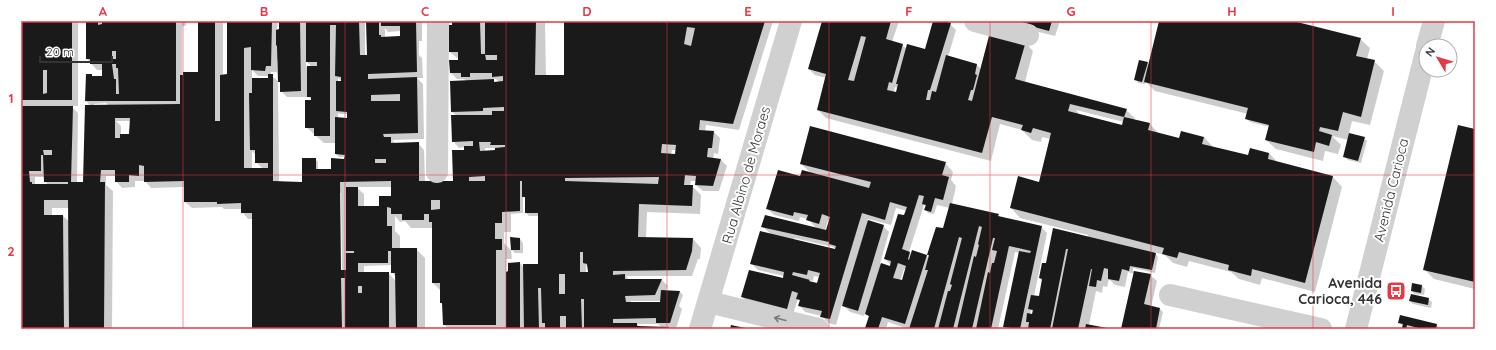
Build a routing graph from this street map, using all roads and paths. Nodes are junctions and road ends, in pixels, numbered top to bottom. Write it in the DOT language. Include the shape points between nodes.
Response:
graph roads {
  1 [pos="438,21"];
  2 [pos="791,21"];
  3 [pos="975,21"];
  4 [pos="1434,21"];
  5 [pos="1028,35"];
  6 [pos="1429,38"];
  7 [pos="1419,78"];
  8 [pos="438,172"];
  9 [pos="1170,295"];
  10 [pos="709,302"];
  11 [pos="700,329"];
  12 [pos="818,329"];
  13 [pos="1321,329"];
  14 [pos="1356,329"];
  1 -- 8 [label="street"];
  2 -- 10 [label="street, Rua Albino de Moraes"];
  3 -- 5 [label="street"];
  4 -- 6 [label="street"];
  7 -- 14 [label="street, Avenida Carioca"];
  9 -- 13 [label="street"];
  10 -- 11 [label="street, Rua Albino de Moraes"];
  12 -- 10 [label="street, one-way"];
}
